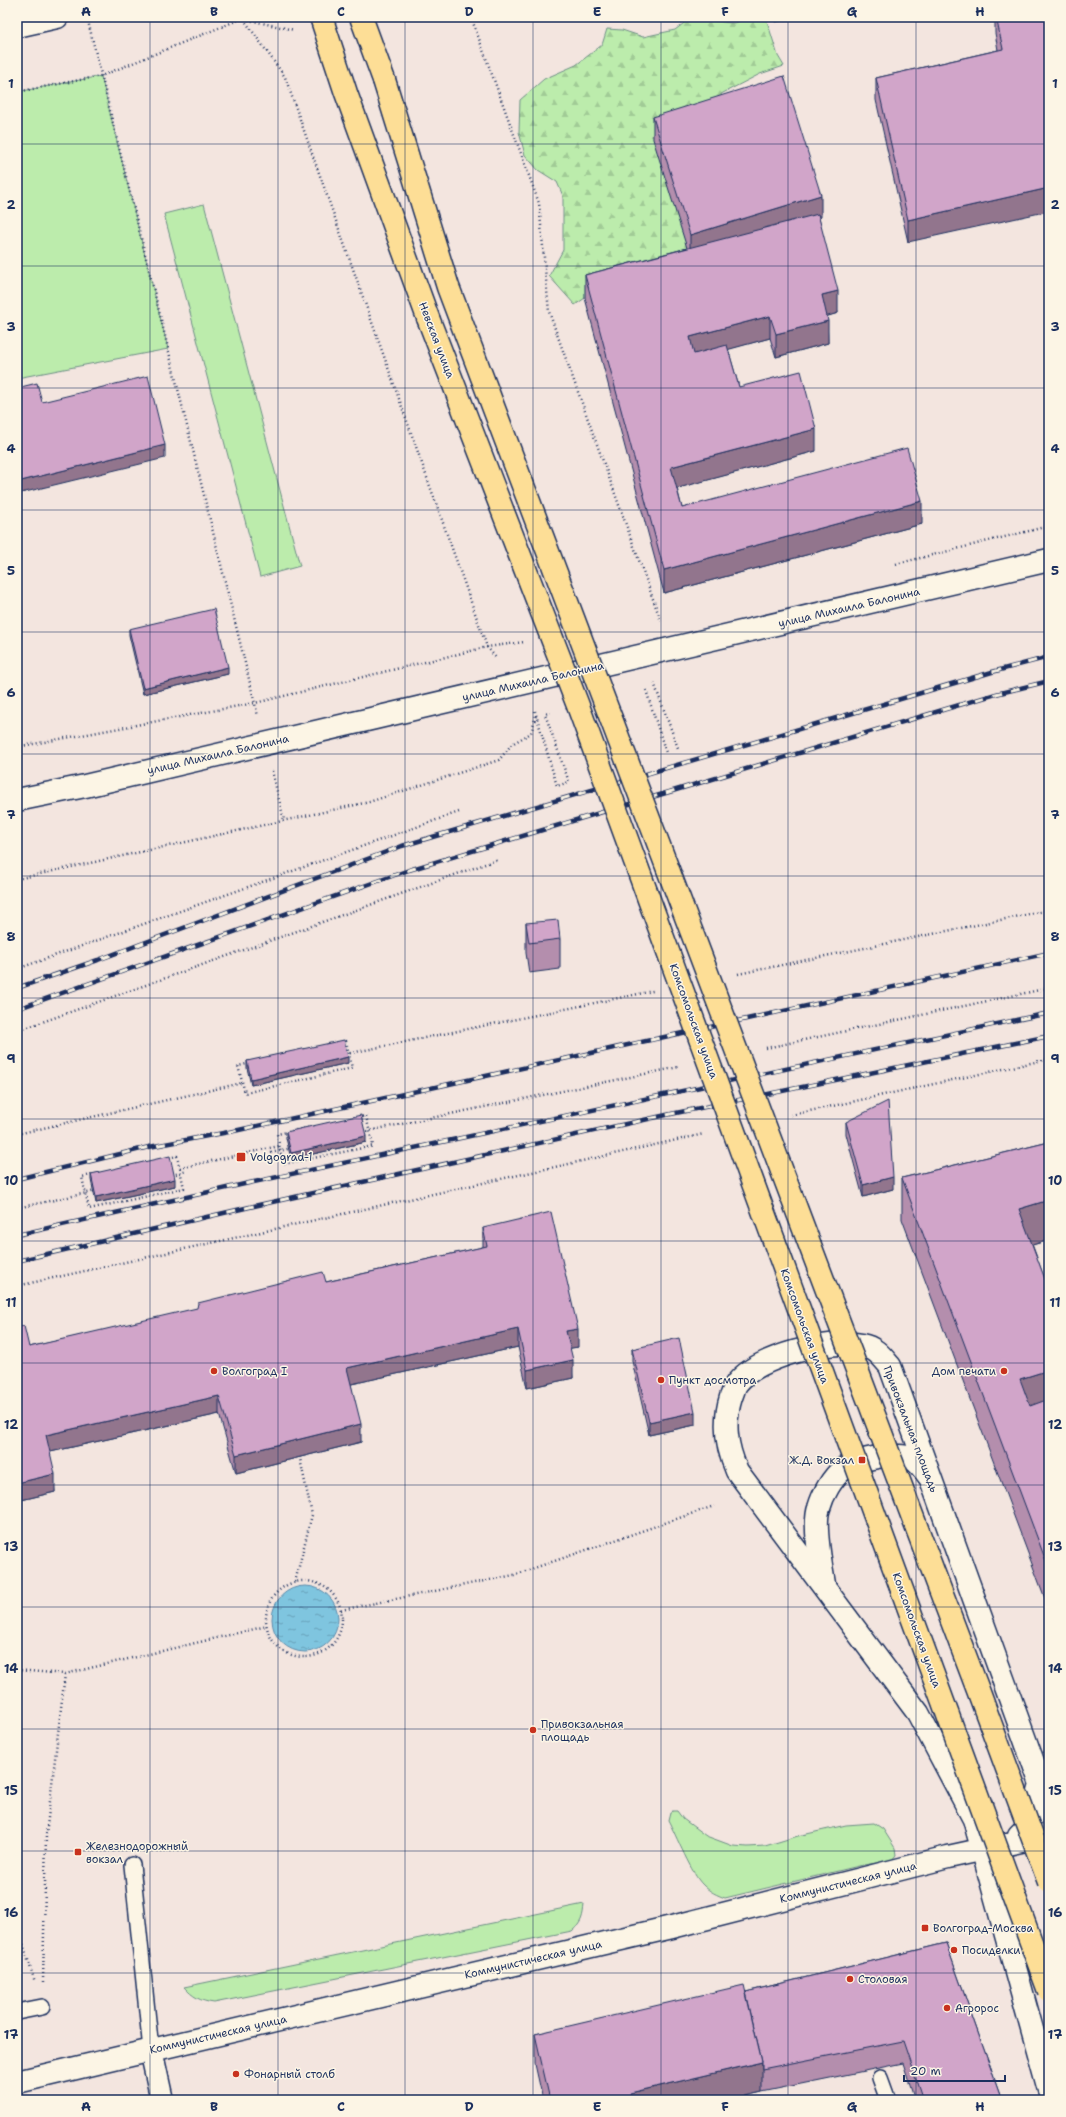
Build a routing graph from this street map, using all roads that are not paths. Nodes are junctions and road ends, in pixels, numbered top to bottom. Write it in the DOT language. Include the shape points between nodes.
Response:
graph roads {
  1 [pos="56,17"];
  2 [pos="320,17"];
  3 [pos="362,17"];
  4 [pos="17,26"];
  5 [pos="1049,560"];
  6 [pos="561,660"];
  7 [pos="17,800"];
  8 [pos="930,1477"];
  9 [pos="825,1589"];
  10 [pos="1045,1789"];
  11 [pos="1049,1835"];
  12 [pos="1011,1843"];
  13 [pos="983,1850"];
  14 [pos="132,1865"];
  15 [pos="1049,1882"];
  16 [pos="1049,1992"];
  17 [pos="42,2007"];
  18 [pos="17,2012"];
  19 [pos="151,2050"];
  20 [pos="880,2078"];
  21 [pos="17,2082"];
  22 [pos="1049,2091"];
  23 [pos="162,2100"];
  24 [pos="888,2100"];
  1 -- 4 [label="street"];
  2 -- 6 [label="main road, Невская улица, bridge" via="431,326"];
  3 -- 15 [label="main road, bridge" via="448,288"];
  5 -- 7 [label="street, улица Михаила Балонина"];
  6 -- 16 [label="main road, Комсомольская улица, bridge"];
  8 -- 9 [label="street" via="918,1462 908,1457 875,1457 843,1469 826,1490 818,1510 818,1555"];
  8 -- 9 [label="street, Привокзальная площадь" via="890,1366 877,1351 862,1345 828,1344 798,1351 760,1365 737,1383 728,1407 726,1436 729,1454 737,1471"];
  8 -- 10 [label="street, Привокзальная площадь"];
  9 -- 13 [label="street, Привокзальная площадь" via="918,1713 974,1819"];
  10 -- 12 [label="street, Привокзальная площадь" via="1030,1824"];
  11 -- 12 [label="street, Коммунистическая улица"];
  12 -- 13 [label="street, Коммунистическая улица"];
  13 -- 19 [label="street, Коммунистическая улица"];
  13 -- 22 [label="street, Привокзальная площадь"];
  14 -- 19 [label="lane"];
  17 -- 18 [label="lane"];
  19 -- 21 [label="street, Коммунистическая улица"];
  19 -- 23 [label="street"];
  20 -- 24 [label="lane"];
}
